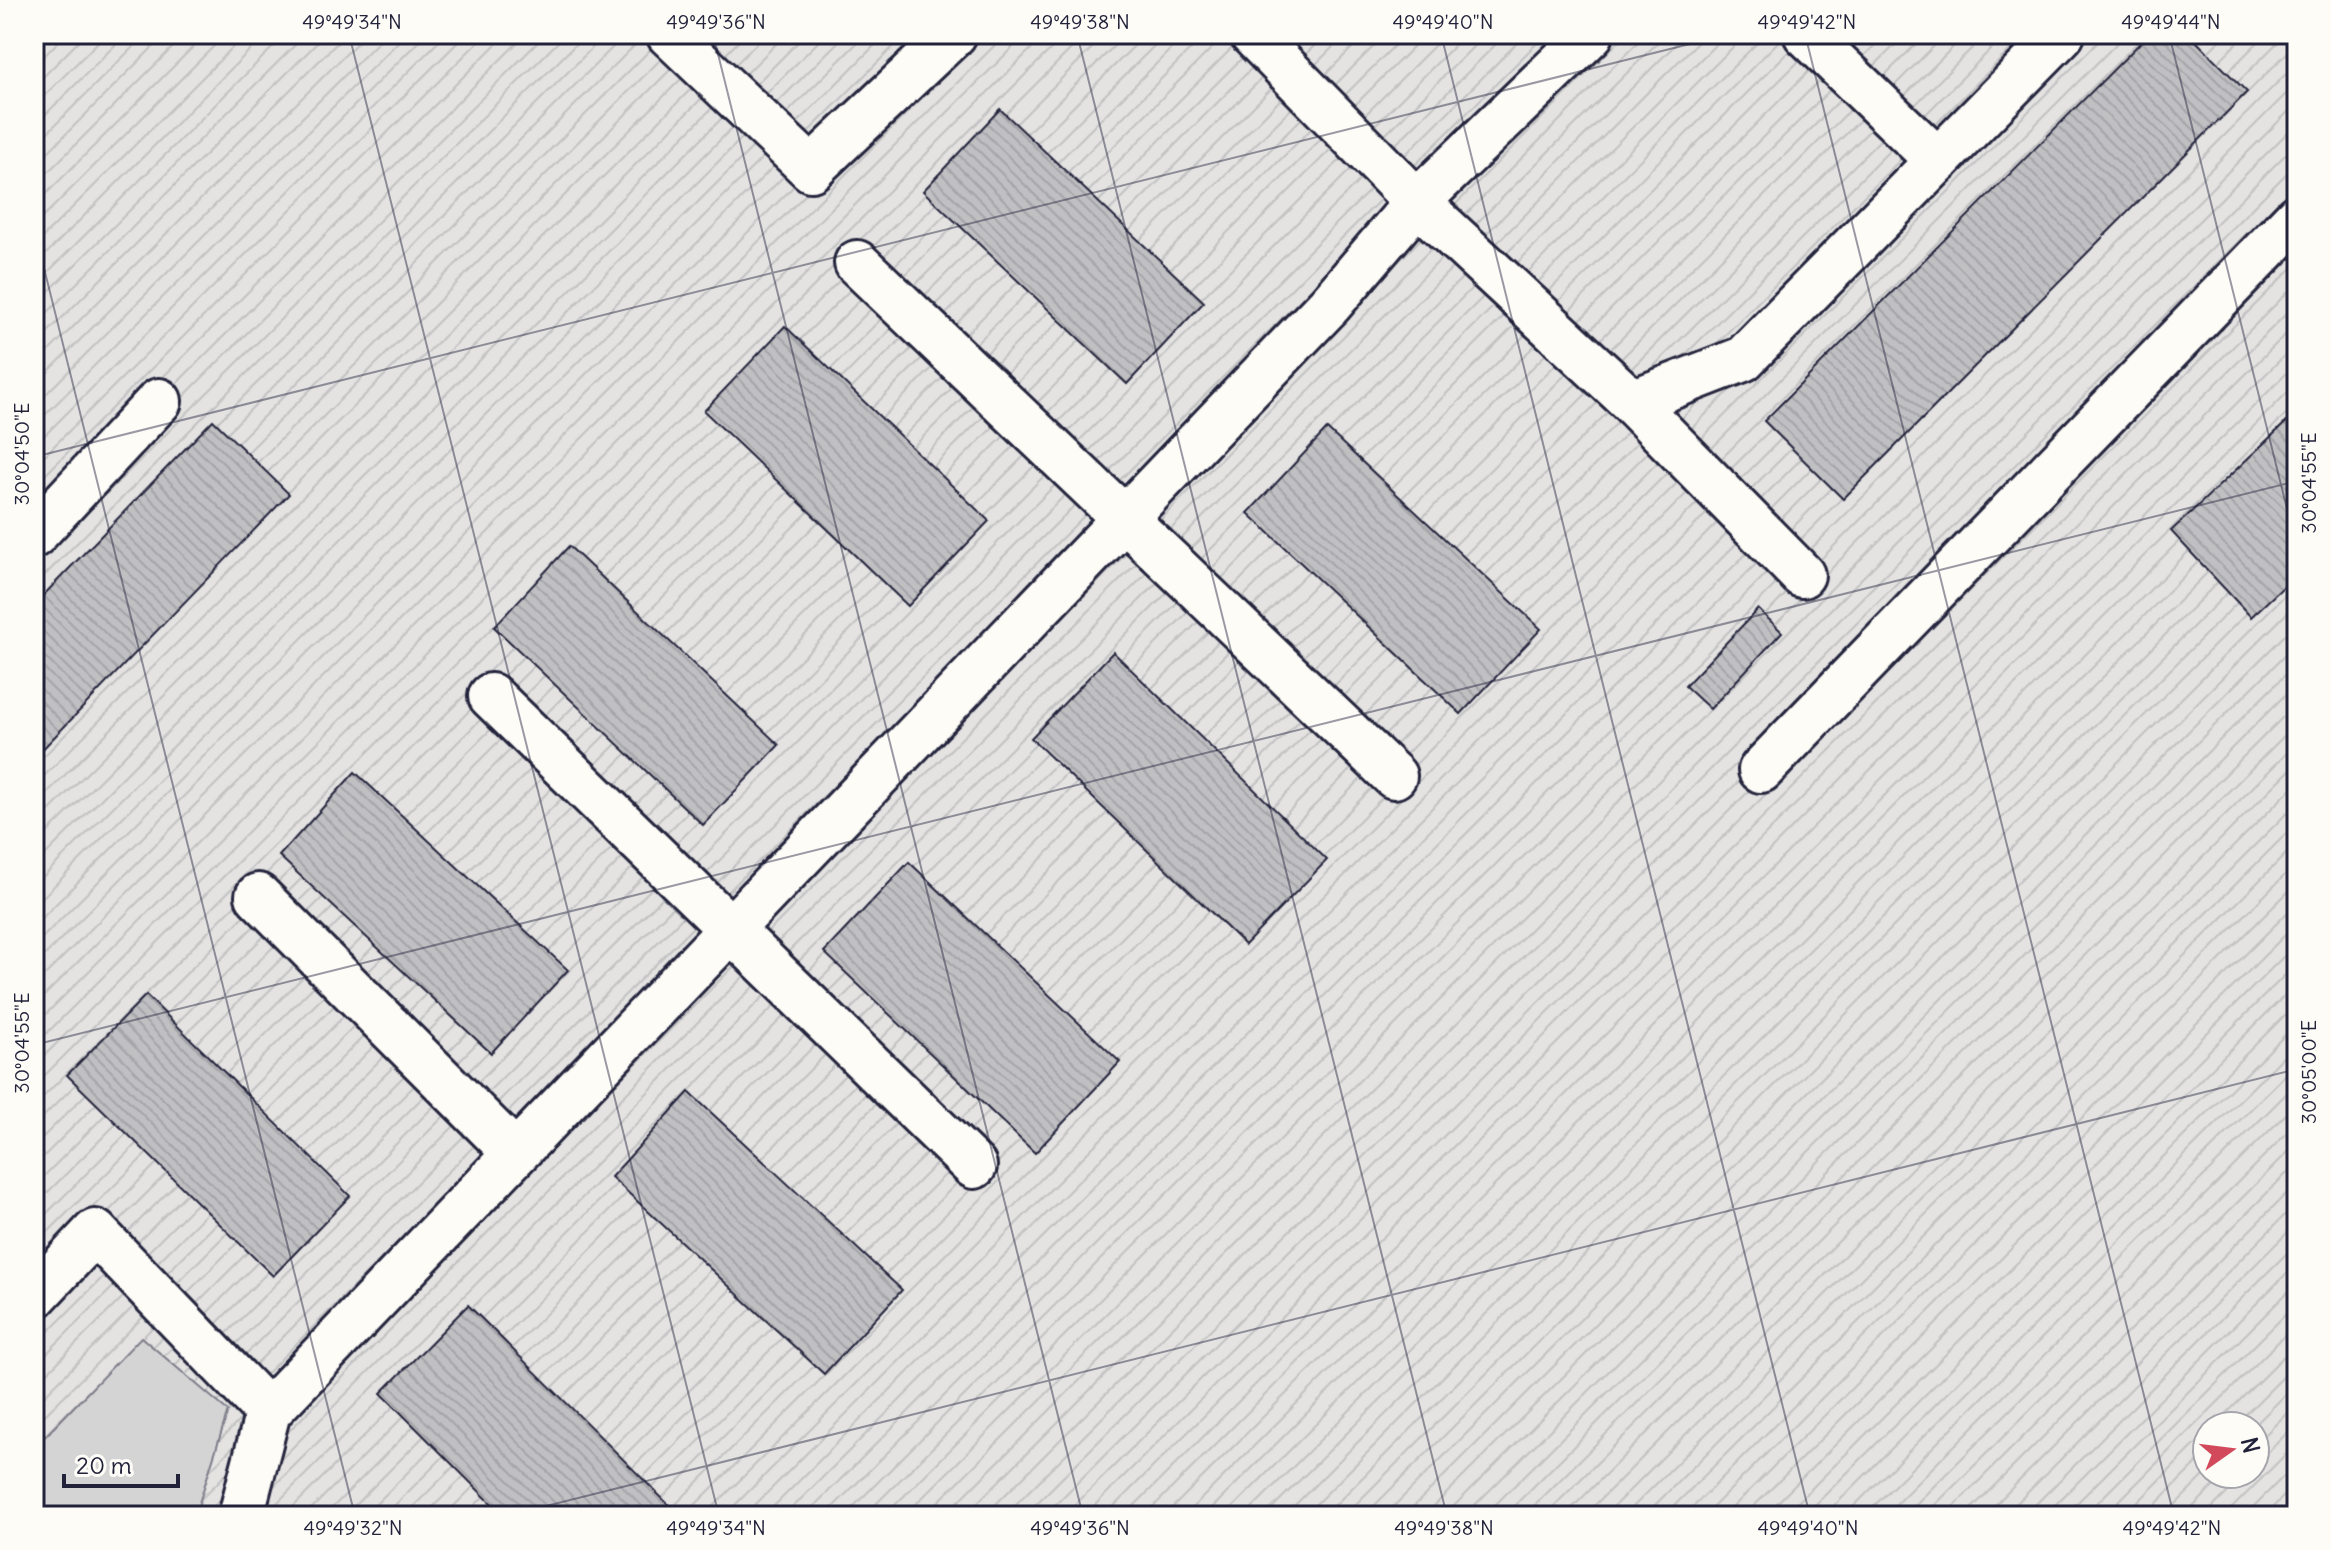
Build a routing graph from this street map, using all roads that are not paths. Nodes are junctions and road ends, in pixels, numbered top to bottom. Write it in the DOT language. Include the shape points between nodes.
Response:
graph roads {
  1 [pos="669,34"];
  2 [pos="954,34"];
  3 [pos="1591,34"];
  4 [pos="1806,34"];
  5 [pos="2062,34"];
  6 [pos="1265,38"];
  7 [pos="1938,161"];
  8 [pos="1417,202"];
  9 [pos="2297,217"];
  10 [pos="857,263"];
  11 [pos="159,401"];
  12 [pos="1632,402"];
  13 [pos="1125,517"];
  14 [pos="34,535"];
  15 [pos="1802,575"];
  16 [pos="491,696"];
  17 [pos="1761,770"];
  18 [pos="1394,776"];
  19 [pos="258,896"];
  20 [pos="731,929"];
  21 [pos="515,1153"];
  22 [pos="974,1166"];
  23 [pos="34,1297"];
  24 [pos="268,1412"];
  25 [pos="241,1516"];
  1 -- 2 [label="lane" via="811,169"];
  3 -- 8 [label="lane"];
  4 -- 7 [label="lane"];
  5 -- 7 [label="lane"];
  6 -- 8 [label="lane"];
  7 -- 12 [label="lane" via="1743,359"];
  8 -- 12 [label="lane"];
  8 -- 13 [label="lane" via="1330,304"];
  9 -- 17 [label="lane"];
  10 -- 13 [label="lane"];
  11 -- 14 [label="lane"];
  12 -- 15 [label="lane"];
  13 -- 18 [label="lane"];
  13 -- 20 [label="lane"];
  16 -- 20 [label="lane"];
  19 -- 21 [label="lane"];
  20 -- 21 [label="lane"];
  20 -- 22 [label="lane"];
  21 -- 24 [label="lane"];
  23 -- 24 [label="lane" via="95,1232"];
  24 -- 25 [label="lane"];
}
